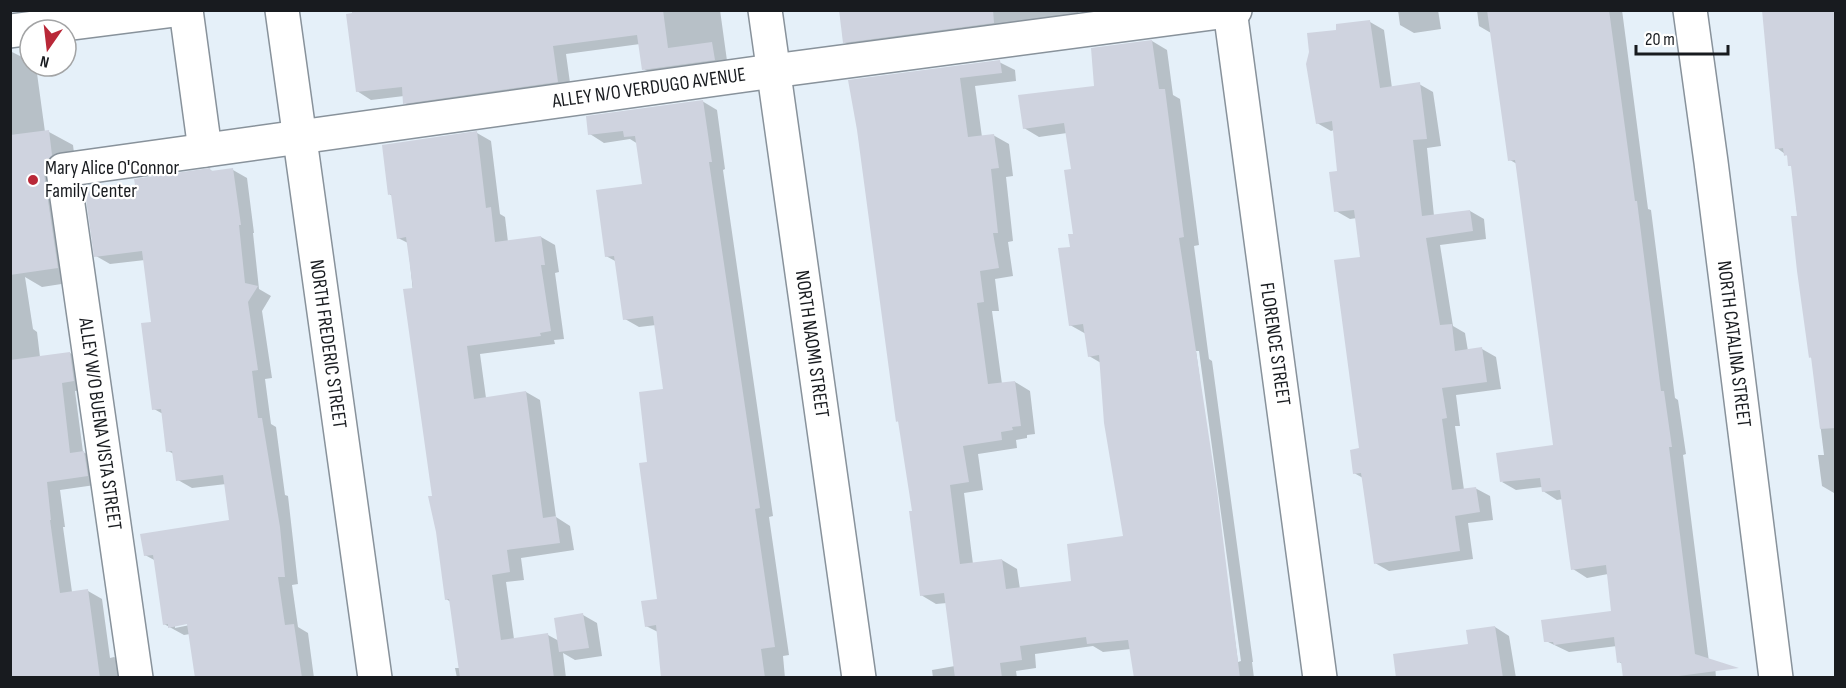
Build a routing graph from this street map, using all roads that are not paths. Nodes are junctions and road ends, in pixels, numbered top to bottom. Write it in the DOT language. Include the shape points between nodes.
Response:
graph roads {
  1 [pos="175,10"];
  2 [pos="186,10"];
  3 [pos="282,10"];
  4 [pos="765,10"];
  5 [pos="1235,10"];
  6 [pos="1690,10"];
  7 [pos="1230,11"];
  8 [pos="10,31"];
  9 [pos="773,71"];
  10 [pos="299,136"];
  11 [pos="205,150"];
  12 [pos="63,170"];
  13 [pos="136,678"];
  14 [pos="375,678"];
  15 [pos="859,678"];
  16 [pos="1320,678"];
  17 [pos="1776,678"];
  1 -- 8 [label="street"];
  2 -- 11 [label="street"];
  3 -- 10 [label="street, NORTH FREDERIC STREET"];
  4 -- 9 [label="street, NORTH NAOMI STREET"];
  5 -- 7 [label="street, ALLEY N/O VERDUGO AVENUE"];
  6 -- 17 [label="street, NORTH CATALINA STREET"];
  7 -- 9 [label="street, ALLEY N/O VERDUGO AVENUE"];
  7 -- 16 [label="street, FLORENCE STREET"];
  9 -- 10 [label="street, ALLEY N/O VERDUGO AVENUE"];
  9 -- 15 [label="street, NORTH NAOMI STREET"];
  10 -- 11 [label="street, ALLEY N/O VERDUGO AVENUE"];
  10 -- 14 [label="street, NORTH FREDERIC STREET"];
  11 -- 12 [label="street, ALLEY N/O VERDUGO AVENUE"];
  12 -- 13 [label="street, ALLEY W/O BUENA VISTA STREET"];
}
